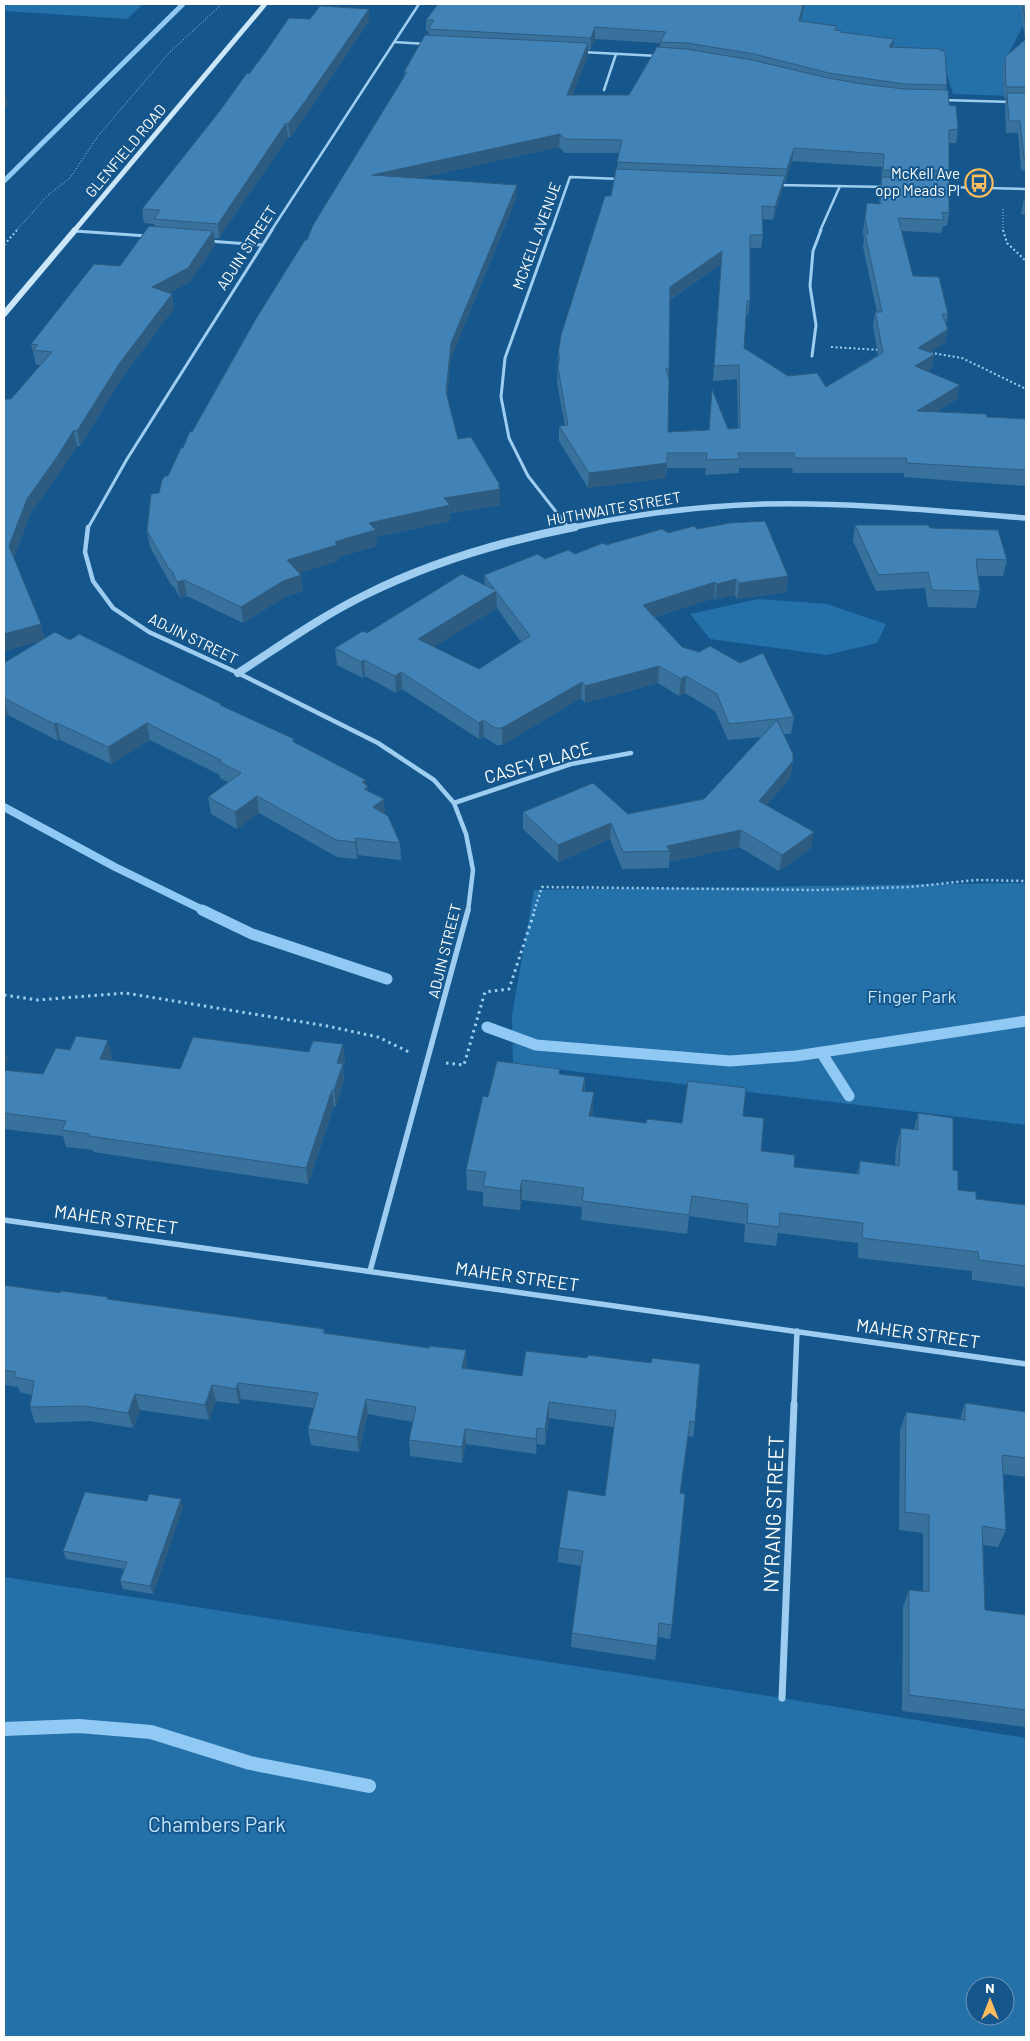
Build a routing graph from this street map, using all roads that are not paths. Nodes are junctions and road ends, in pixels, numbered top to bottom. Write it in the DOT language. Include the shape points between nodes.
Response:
graph roads {
  1 [pos="265,4"];
  2 [pos="419,4"];
  3 [pos="394,42"];
  4 [pos="433,44"];
  5 [pos="578,52"];
  6 [pos="616,54"];
  7 [pos="663,57"];
  8 [pos="604,90"];
  9 [pos="938,100"];
  10 [pos="1016,102"];
  11 [pos="630,180"];
  12 [pos="776,185"];
  13 [pos="840,186"];
  14 [pos="890,186"];
  15 [pos="940,187"];
  16 [pos="1026,188"];
  17 [pos="75,231"];
  18 [pos="154,237"];
  19 [pos="203,240"];
  20 [pos="262,245"];
  21 [pos="4,314"];
  22 [pos="812,356"];
  23 [pos="1026,518"];
  24 [pos="568,527"];
  25 [pos="238,673"];
  26 [pos="631,753"];
  27 [pos="454,803"];
  28 [pos="4,1220"];
  29 [pos="370,1271"];
  30 [pos="798,1332"];
  31 [pos="1026,1364"];
  32 [pos="782,1698"];
  1 -- 17 [label="main road, GLENFIELD ROAD"];
  2 -- 3 [label="street, ADJIN STREET"];
  3 -- 4 [label="street"];
  3 -- 20 [label="street, ADJIN STREET"];
  5 -- 6 [label="street"];
  6 -- 7 [label="street"];
  6 -- 8 [label="street"];
  9 -- 10 [label="street"];
  11 -- 24 [label="street, MCKELL AVENUE" via="570,177 505,358 501,397 509,438 528,476"];
  12 -- 13 [label="street"];
  13 -- 14 [label="street"];
  13 -- 22 [label="street" via="813,251 810,286 816,325"];
  15 -- 16 [label="street"];
  17 -- 18 [label="street"];
  17 -- 21 [label="main road, GLENFIELD ROAD"];
  19 -- 20 [label="street"];
  20 -- 25 [label="street, ADJIN STREET" via="102,499 88,527 85,552 93,581 114,608 149,632"];
  23 -- 24 [label="street, HUTHWAITE STREET" via="856,505 765,504 679,510"];
  24 -- 25 [label="street, HUTHWAITE STREET" via="457,557 384,585 331,612"];
  25 -- 27 [label="street, ADJIN STREET" via="378,743 434,780"];
  26 -- 27 [label="street, CASEY PLACE" via="571,764"];
  27 -- 29 [label="street, ADJIN STREET" via="466,834 473,870 468,910"];
  28 -- 29 [label="street, MAHER STREET"];
  29 -- 30 [label="street, MAHER STREET"];
  30 -- 31 [label="street, MAHER STREET"];
  30 -- 32 [label="street, NYRANG STREET"];
}
